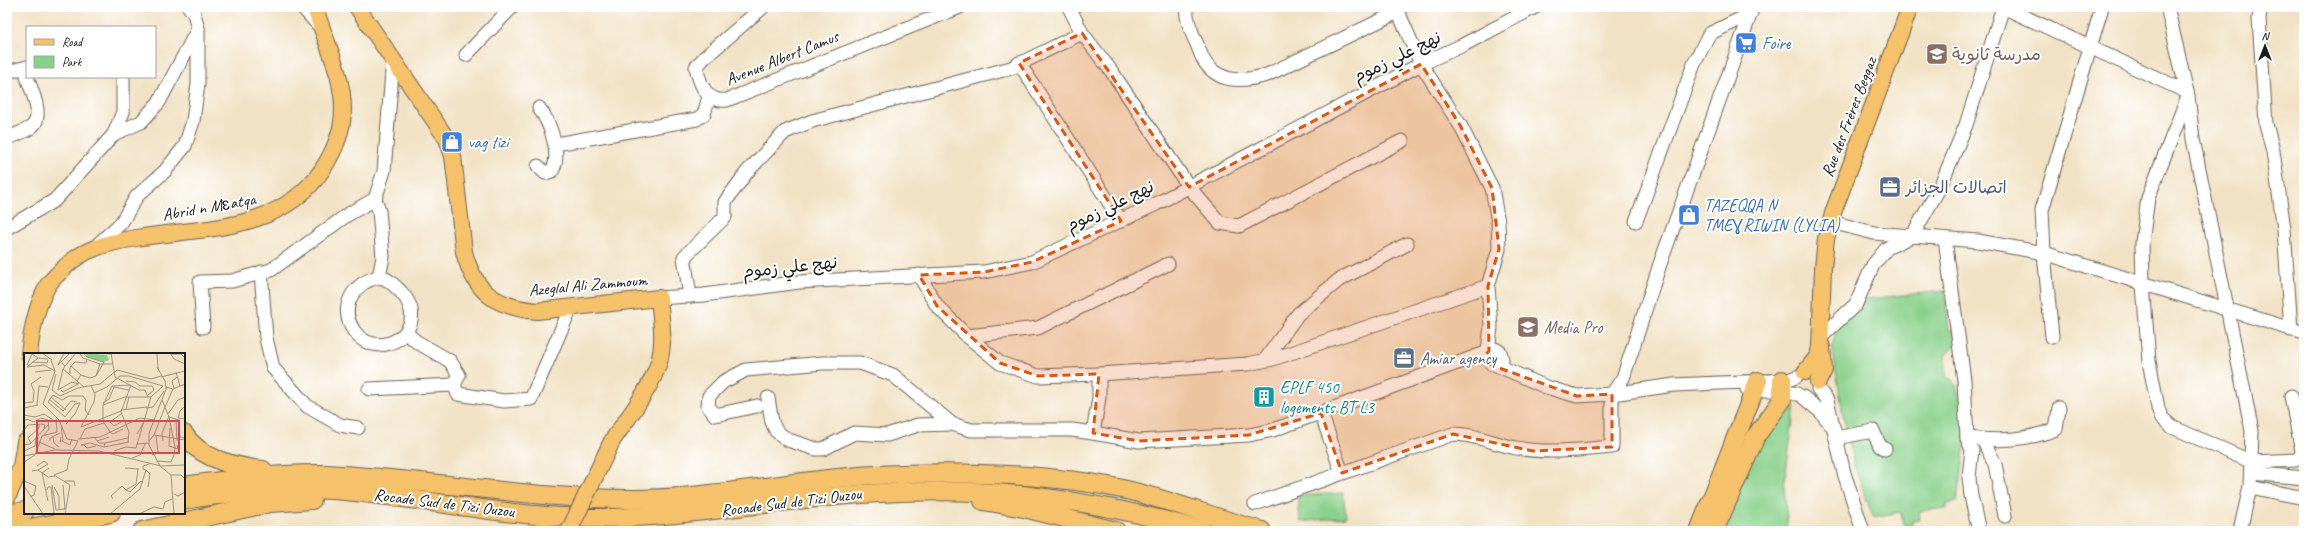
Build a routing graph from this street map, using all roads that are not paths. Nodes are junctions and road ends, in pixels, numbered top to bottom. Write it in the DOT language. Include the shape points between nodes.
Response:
graph roads {
  1 [pos="188,7"];
  2 [pos="302,7"];
  3 [pos="315,7"];
  4 [pos="357,7"];
  5 [pos="512,7"];
  6 [pos="763,7"];
  7 [pos="960,7"];
  8 [pos="1069,7"];
  9 [pos="1187,7"];
  10 [pos="1535,7"];
  11 [pos="1910,7"];
  12 [pos="2003,7"];
  13 [pos="2102,7"];
  14 [pos="2167,7"];
  15 [pos="2261,7"];
  16 [pos="1397,10"];
  17 [pos="1750,13"];
  18 [pos="321,28"];
  19 [pos="198,30"];
  20 [pos="1082,33"];
  21 [pos="2091,49"];
  22 [pos="466,55"];
  23 [pos="393,60"];
  24 [pos="1019,63"];
  25 [pos="1420,64"];
  26 [pos="7,72"];
  27 [pos="26,72"];
  28 [pos="28,78"];
  29 [pos="123,78"];
  30 [pos="2187,94"];
  31 [pos="709,97"];
  32 [pos="539,108"];
  33 [pos="114,134"];
  34 [pos="7,139"];
  35 [pos="1402,141"];
  36 [pos="556,144"];
  37 [pos="538,166"];
  38 [pos="1189,187"];
  39 [pos="375,199"];
  40 [pos="1121,221"];
  41 [pos="1636,221"];
  42 [pos="1831,222"];
  43 [pos="7,228"];
  44 [pos="1912,236"];
  45 [pos="1945,239"];
  46 [pos="1407,244"];
  47 [pos="95,247"];
  48 [pos="2044,253"];
  49 [pos="1168,264"];
  50 [pos="261,272"];
  51 [pos="919,275"];
  52 [pos="379,277"];
  53 [pos="2143,285"];
  54 [pos="1488,286"];
  55 [pos="690,296"];
  56 [pos="659,298"];
  57 [pos="571,307"];
  58 [pos="2226,308"];
  59 [pos="203,327"];
  60 [pos="2298,331"];
  61 [pos="406,333"];
  62 [pos="967,336"];
  63 [pos="1821,337"];
  64 [pos="2052,337"];
  65 [pos="29,353"];
  66 [pos="1494,356"];
  67 [pos="1266,360"];
  68 [pos="1099,374"];
  69 [pos="454,385"];
  70 [pos="1756,385"];
  71 [pos="1794,385"];
  72 [pos="1818,386"];
  73 [pos="369,390"];
  74 [pos="1612,394"];
  75 [pos="2291,396"];
  76 [pos="768,398"];
  77 [pos="757,406"];
  78 [pos="2058,408"];
  79 [pos="1321,414"];
  80 [pos="952,424"];
  81 [pos="358,428"];
  82 [pos="1093,433"];
  83 [pos="1835,433"];
  84 [pos="185,435"];
  85 [pos="1968,438"];
  86 [pos="1983,440"];
  87 [pos="24,448"];
  88 [pos="1885,449"];
  89 [pos="2251,467"];
  90 [pos="1342,473"];
  91 [pos="306,474"];
  92 [pos="2304,478"];
  93 [pos="185,486"];
  94 [pos="2250,487"];
  95 [pos="907,491"];
  96 [pos="384,495"];
  97 [pos="7,498"];
  98 [pos="2304,498"];
  99 [pos="185,500"];
  100 [pos="1255,504"];
  101 [pos="24,511"];
  102 [pos="7,514"];
  103 [pos="106,514"];
  104 [pos="2005,516"];
  105 [pos="14,531"];
  106 [pos="142,531"];
  107 [pos="569,531"];
  108 [pos="1116,531"];
  109 [pos="1203,531"];
  110 [pos="1262,531"];
  111 [pos="1699,531"];
  112 [pos="1714,531"];
  113 [pos="1863,531"];
  114 [pos="1980,531"];
  115 [pos="2240,531"];
  1 -- 19 [label="street" via="194,13"];
  2 -- 18 [label="street"];
  3 -- 18 [label="main road, Abrid n Mɛatqa"];
  4 -- 23 [label="main road, Azeglal Ali Zammoum"];
  5 -- 22 [label="street"];
  6 -- 31 [label="street, Avenue Albert Camus" via="696,67 698,78"];
  7 -- 31 [label="street, Avenue Albert Camus" via="728,100 719,101"];
  8 -- 20 [label="street"];
  9 -- 16 [label="street" via="1189,25 1206,65 1216,74 1233,80 1248,81 1267,75"];
  10 -- 25 [label="street, نهج علي زموم" via="1463,45"];
  11 -- 42 [label="main road, Rue des Frères Beggaz"];
  12 -- 21 [label="street"];
  12 -- 44 [label="street" via="1966,125 1940,187"];
  13 -- 21 [label="street"];
  14 -- 30 [label="street"];
  15 -- 60 [label="street" via="2259,18 2266,124 2274,151"];
  16 -- 25 [label="street"];
  17 -- 41 [label="street" via="1709,34 1694,64"];
  17 -- 74 [label="street" via="1660,264 1624,378"];
  18 -- 47 [label="main road, Abrid n Mɛatqa" via="340,84 343,109 340,135 330,159 314,182 294,200 270,215 244,223 154,235"];
  19 -- 33 [label="street" via="159,102 141,122"];
  19 -- 47 [label="street" via="198,84 193,121 185,146 166,171 137,196 121,223"];
  20 -- 24 [label="street"];
  20 -- 38 [label="street" via="1112,72"];
  21 -- 30 [label="street"];
  21 -- 48 [label="street" via="2042,210"];
  23 -- 39 [label="street" via="384,171"];
  23 -- 57 [label="main road, Azeglal Ali Zammoum" via="447,140 453,156 464,252 477,284 488,296 501,304 518,309 538,311"];
  24 -- 40 [label="street"];
  24 -- 55 [label="street" via="1011,68 812,121 786,132 747,172 725,202 725,217 684,256"];
  25 -- 38 [label="street, نهج علي زموم"];
  25 -- 54 [label="street" via="1460,125 1492,188 1498,222 1499,249"];
  26 -- 27 [label="street"];
  28 -- 34 [label="street" via="38,111 36,120 32,127"];
  29 -- 33 [label="street" via="123,112"];
  30 -- 53 [label="street" via="2148,198 2142,243"];
  30 -- 58 [label="street" via="2193,139"];
  31 -- 36 [label="street" via="704,114 697,119"];
  32 -- 36 [label="street"];
  33 -- 43 [label="street" via="55,200"];
  35 -- 38 [label="street" via="1239,226 1220,224"];
  36 -- 37 [label="street" via="552,170 545,173"];
  38 -- 40 [label="street, نهج علي زموم"];
  39 -- 50 [label="street" via="347,215 271,270"];
  39 -- 52 [label="street" via="379,211 383,256"];
  40 -- 51 [label="street, نهج علي زموم" via="1032,262 984,272"];
  42 -- 44 [label="street" via="1874,233"];
  42 -- 63 [label="main road, Rue des Frères Beggaz" via="1826,239 1823,268"];
  44 -- 45 [label="street"];
  44 -- 63 [label="street" via="1887,248 1873,265 1856,304"];
  45 -- 48 [label="street"];
  45 -- 85 [label="street" via="1964,380"];
  46 -- 67 [label="street" via="1339,280 1298,314"];
  47 -- 65 [label="main road, Abrid n Mɛatqa" via="72,260 49,283 32,324"];
  48 -- 53 [label="street"];
  48 -- 64 [label="street"];
  49 -- 62 [label="street" via="1038,328"];
  50 -- 59 [label="street" via="232,281 200,282"];
  50 -- 81 [label="street" via="266,338 273,368 307,406 340,426"];
  51 -- 55 [label="street, نهج علي زموم" via="800,282"];
  51 -- 62 [label="street" via="937,306"];
  52 -- 61 [label="street" via="385,278 404,295 411,309 412,322"];
  52 -- 61 [label="street" via="365,280 348,299 348,322 359,338 374,344 392,343"];
  53 -- 58 [label="street"];
  53 -- 89 [label="street" via="2149,361 2161,417 2172,427"];
  54 -- 66 [label="street"];
  54 -- 67 [label="street"];
  55 -- 56 [label="street, نهج علي زموم"];
  56 -- 57 [label="main road, Azeglal Ali Zammoum"];
  56 -- 107 [label="main road, bridge" via="663,330 659,362 640,401 612,441"];
  57 -- 69 [label="street" via="532,399 504,401 458,394"];
  58 -- 60 [label="street"];
  58 -- 89 [label="street" via="2252,431"];
  61 -- 69 [label="street" via="450,361 459,375"];
  62 -- 68 [label="street" via="1000,363 1038,376"];
  63 -- 71 [label="main road" via="1818,356"];
  63 -- 72 [label="main road" via="1824,370"];
  66 -- 74 [label="street" via="1518,373 1546,387 1577,396"];
  66 -- 79 [label="street" via="1458,362"];
  67 -- 68 [label="street" via="1246,364"];
  68 -- 82 [label="street" via="1099,398"];
  69 -- 73 [label="street"];
  70 -- 71 [label="street"];
  70 -- 74 [label="street" via="1674,385"];
  70 -- 111 [label="highway"];
  71 -- 72 [label="street" via="1813,395"];
  71 -- 72 [label="street" via="1812,374"];
  71 -- 83 [label="street" via="1821,412"];
  71 -- 112 [label="highway" via="1756,436"];
  72 -- 83 [label="street" via="1827,400"];
  74 -- 90 [label="street" via="1612,447 1534,451 1466,434 1453,434"];
  75 -- 89 [label="street" via="2301,456 2296,460"];
  76 -- 80 [label="street" via="776,431 788,440 816,449 823,449 854,433 886,435 918,425"];
  77 -- 80 [label="street" via="715,415 708,406 709,396 723,382 746,370 823,363 860,363 892,375"];
  78 -- 86 [label="street" via="2056,429 2049,432 2035,437"];
  79 -- 82 [label="street" via="1249,435 1139,441"];
  79 -- 90 [label="street"];
  80 -- 82 [label="street" via="971,430 1072,430"];
  83 -- 88 [label="street" via="1874,431 1880,446"];
  83 -- 113 [label="street" via="1844,473"];
  84 -- 91 [label="highway" via="199,449 226,463 250,469"];
  85 -- 86 [label="street"];
  85 -- 114 [label="street" via="1972,450 1969,477"];
  86 -- 104 [label="street" via="1994,464"];
  87 -- 97 [label="main road" via="21,468"];
  89 -- 92 [label="street"];
  89 -- 94 [label="street"];
  90 -- 100 [label="street"];
  91 -- 93 [label="highway"];
  91 -- 110 [label="highway, Rocade Sud de Tizi Ouzou" via="364,477 569,497 633,499 731,492 873,475 953,474 1022,477 1068,481 1129,491"];
  94 -- 98 [label="street"];
  94 -- 115 [label="street"];
  95 -- 96 [label="highway, Rocade Sud de Tizi Ouzou" via="826,497 704,512 611,518 494,509"];
  95 -- 108 [label="highway" via="1024,508"];
  95 -- 109 [label="highway, Rocade Sud de Tizi Ouzou" via="966,490 1068,499 1160,518"];
  96 -- 99 [label="highway, Rocade Sud de Tizi Ouzou" via="284,489"];
  96 -- 106 [label="highway" via="270,503"];
  101 -- 102 [label="highway"];
  103 -- 105 [label="highway"];
}
